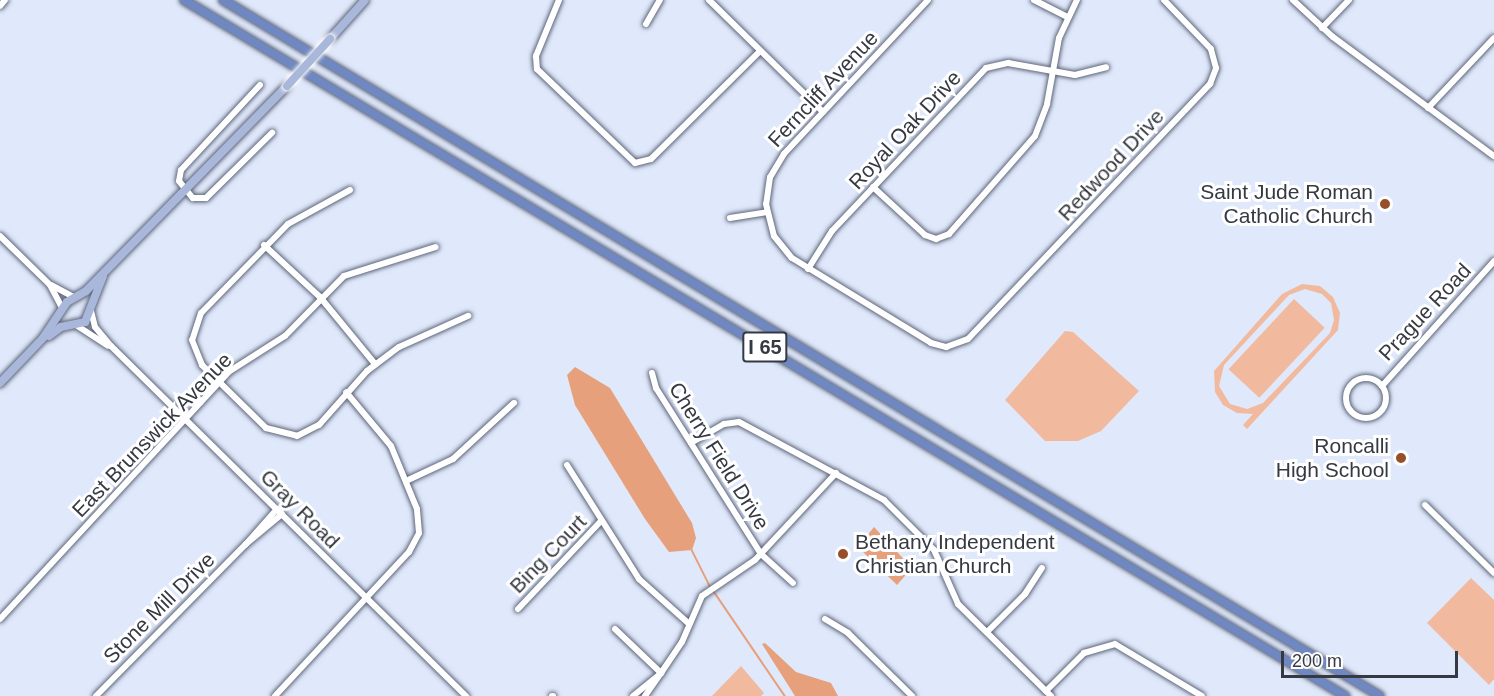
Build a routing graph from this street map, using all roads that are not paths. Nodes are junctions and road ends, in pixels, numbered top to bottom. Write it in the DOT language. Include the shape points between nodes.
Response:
graph roads {
  1 [pos="5,0"];
  2 [pos="184,0"];
  3 [pos="223,0"];
  4 [pos="365,0"];
  5 [pos="559,0"];
  6 [pos="660,0"];
  7 [pos="709,0"];
  8 [pos="928,0"];
  9 [pos="1034,0"];
  10 [pos="1077,0"];
  11 [pos="1164,0"];
  12 [pos="1293,0"];
  13 [pos="1349,0"];
  14 [pos="0,6"];
  15 [pos="1067,17"];
  16 [pos="646,24"];
  17 [pos="1323,28"];
  18 [pos="1494,38"];
  19 [pos="760,51"];
  20 [pos="1106,67"];
  21 [pos="1053,71"];
  22 [pos="260,86"];
  23 [pos="1428,108"];
  24 [pos="823,112"];
  25 [pos="272,133"];
  26 [pos="1494,156"];
  27 [pos="873,187"];
  28 [pos="350,190"];
  29 [pos="186,191"];
  30 [pos="766,212"];
  31 [pos="730,218"];
  32 [pos="0,236"];
  33 [pos="264,245"];
  34 [pos="436,247"];
  35 [pos="1494,261"];
  36 [pos="105,269"];
  37 [pos="808,269"];
  38 [pos="50,285"];
  39 [pos="320,297"];
  40 [pos="75,298"];
  41 [pos="63,309"];
  42 [pos="91,311"];
  43 [pos="468,316"];
  44 [pos="76,325"];
  45 [pos="43,338"];
  46 [pos="111,346"];
  47 [pos="375,364"];
  48 [pos="652,373"];
  49 [pos="221,382"];
  50 [pos="0,383"];
  51 [pos="1382,386"];
  52 [pos="346,392"];
  53 [pos="514,403"];
  54 [pos="184,418"];
  55 [pos="692,443"];
  56 [pos="567,465"];
  57 [pos="836,473"];
  58 [pos="406,481"];
  59 [pos="1425,506"];
  60 [pos="279,512"];
  61 [pos="601,521"];
  62 [pos="761,554"];
  63 [pos="1042,568"];
  64 [pos="1494,573"];
  65 [pos="793,583"];
  66 [pos="366,598"];
  67 [pos="518,609"];
  68 [pos="0,619"];
  69 [pos="825,619"];
  70 [pos="688,623"];
  71 [pos="615,629"];
  72 [pos="987,632"];
  73 [pos="661,673"];
  74 [pos="1049,693"];
  75 [pos="96,696"];
  76 [pos="275,696"];
  77 [pos="466,696"];
  78 [pos="633,696"];
  79 [pos="645,696"];
  80 [pos="912,696"];
  81 [pos="1202,696"];
  82 [pos="1345,696"];
  83 [pos="1380,696"];
  1 -- 14 [label="street"];
  2 -- 82 [label="highway, I 65"];
  3 -- 83 [label="highway, I 65"];
  4 -- 29 [label="main road, bridge"];
  5 -- 19 [label="street" via="536,65 626,158 648,160"];
  6 -- 16 [label="street"];
  7 -- 19 [label="street"];
  8 -- 24 [label="street, Ferncliff Avenue"];
  9 -- 15 [label="street"];
  10 -- 15 [label="street"];
  11 -- 37 [label="street, Redwood Drive" via="1212,51 1216,68 1210,84 961,344 931,343"];
  12 -- 17 [label="street"];
  13 -- 17 [label="street"];
  15 -- 21 [label="street"];
  17 -- 23 [label="street"];
  18 -- 23 [label="street"];
  19 -- 24 [label="street"];
  20 -- 21 [label="street, Royal Oak Drive" via="1081,75"];
  21 -- 27 [label="street, Royal Oak Drive" via="1008,63 986,68"];
  21 -- 27 [label="street" via="1044,114 1028,148 941,238 923,234"];
  22 -- 29 [label="street" via="181,170 178,179"];
  23 -- 26 [label="street"];
  24 -- 30 [label="street, Ferncliff Avenue" via="776,165 766,190"];
  25 -- 29 [label="street" via="208,197 197,199"];
  27 -- 37 [label="street, Royal Oak Drive" via="829,234"];
  28 -- 33 [label="street" via="304,213"];
  29 -- 36 [label="main road"];
  30 -- 31 [label="street"];
  30 -- 37 [label="street" via="780,246"];
  32 -- 38 [label="street"];
  33 -- 39 [label="street"];
  33 -- 49 [label="street" via="201,313 193,327 196,356"];
  34 -- 39 [label="street, East Brunswick Avenue" via="352,271"];
  35 -- 51 [label="street, Prague Road"];
  36 -- 40 [label="main road"];
  36 -- 42 [label="main road"];
  38 -- 40 [label="street"];
  38 -- 41 [label="street"];
  39 -- 47 [label="street"];
  39 -- 49 [label="street, East Brunswick Avenue" via="285,336 239,365"];
  40 -- 41 [label="main road"];
  40 -- 42 [label="main road" via="84,300"];
  41 -- 44 [label="main road" via="68,322"];
  41 -- 45 [label="main road"];
  42 -- 44 [label="main road" via="85,322"];
  42 -- 46 [label="street, Gray Road" via="95,327"];
  43 -- 47 [label="street" via="415,337"];
  44 -- 45 [label="main road"];
  44 -- 46 [label="street, Gray Road"];
  45 -- 50 [label="main road"];
  46 -- 54 [label="street, Gray Road"];
  47 -- 52 [label="street"];
  48 -- 55 [label="street, Cherry Field Drive" via="656,388"];
  49 -- 52 [label="street" via="266,428 289,437 315,428"];
  49 -- 54 [label="street, East Brunswick Avenue"];
  51 -- 51 [label="street, Prague Road" via="1368,378 1356,380 1346,395 1348,407 1362,418 1374,416 1385,403"];
  52 -- 58 [label="street" via="391,447"];
  53 -- 58 [label="street" via="446,464"];
  54 -- 60 [label="street, Gray Road"];
  54 -- 68 [label="street, East Brunswick Avenue"];
  55 -- 57 [label="street" via="724,424 739,422"];
  55 -- 62 [label="street, Cherry Field Drive"];
  56 -- 61 [label="street"];
  57 -- 62 [label="street"];
  57 -- 72 [label="street" via="884,500 929,544 956,601"];
  58 -- 66 [label="street" via="419,514 418,538"];
  59 -- 64 [label="street"];
  60 -- 66 [label="street, Gray Road"];
  60 -- 75 [label="street, Stone Mill Drive"];
  61 -- 67 [label="street, Bing Court"];
  61 -- 70 [label="street" via="639,579"];
  62 -- 65 [label="street, Cherry Field Drive"];
  62 -- 70 [label="street" via="708,591"];
  63 -- 72 [label="street" via="1025,594"];
  66 -- 76 [label="street"];
  66 -- 77 [label="street, Gray Road"];
  69 -- 80 [label="street" via="848,633"];
  70 -- 73 [label="street" via="682,642"];
  71 -- 73 [label="street"];
  72 -- 74 [label="street"];
  73 -- 78 [label="street"];
  73 -- 79 [label="street"];
  74 -- 81 [label="street" via="1087,651 1115,644"];
}
